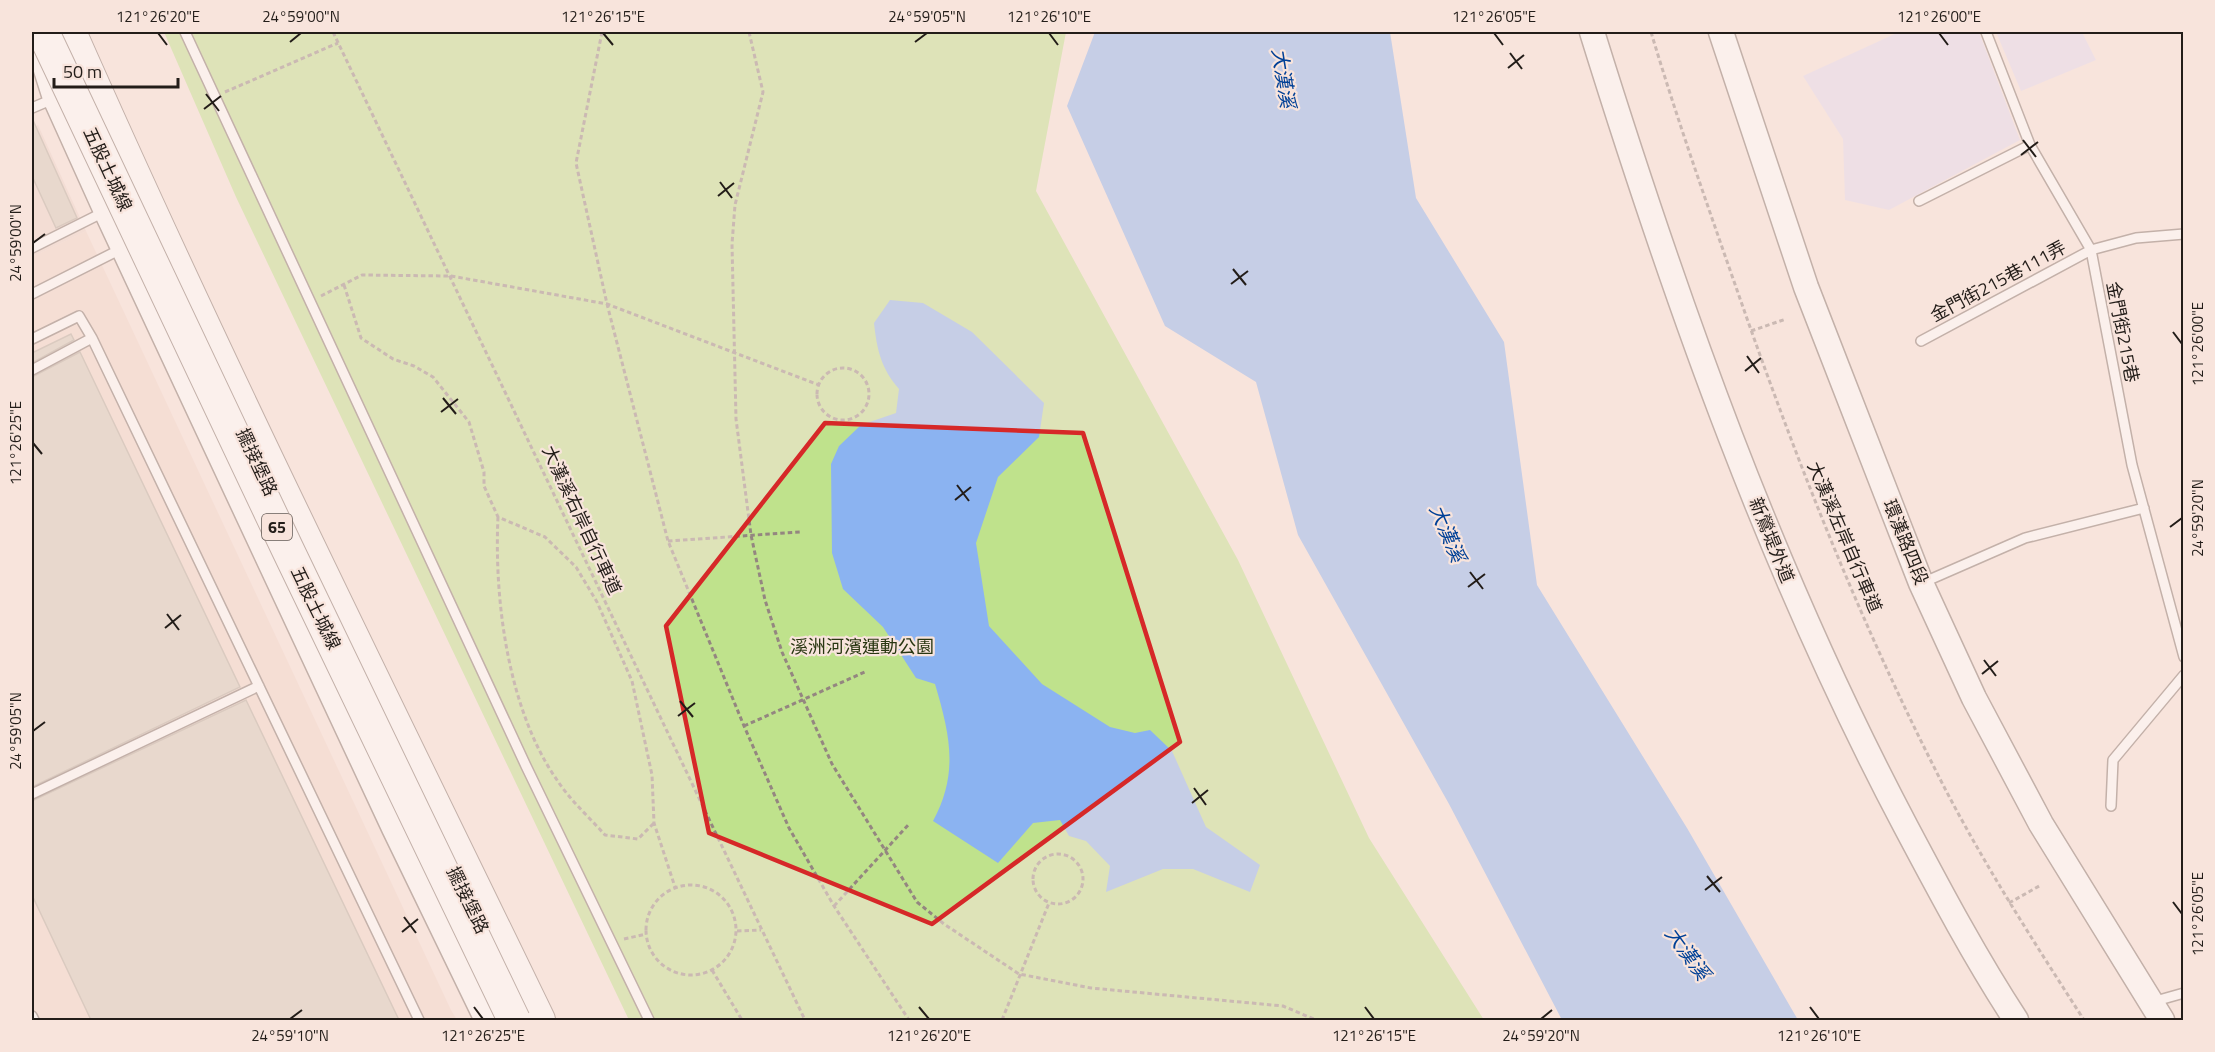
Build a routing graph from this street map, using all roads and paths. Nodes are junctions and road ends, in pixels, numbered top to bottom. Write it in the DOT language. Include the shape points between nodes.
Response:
graph roads {
  1 [pos="33,32"];
  2 [pos="44,32"];
  3 [pos="55,32"];
  4 [pos="70,32"];
  5 [pos="185,32"];
  6 [pos="333,32"];
  7 [pos="602,32"];
  8 [pos="749,32"];
  9 [pos="1592,32"];
  10 [pos="1651,32"];
  11 [pos="1721,32"];
  12 [pos="1986,32"];
  13 [pos="339,43"];
  14 [pos="225,92"];
  15 [pos="55,98"];
  16 [pos="32,108"];
  17 [pos="2030,145"];
  18 [pos="1919,201"];
  19 [pos="106,211"];
  20 [pos="2184,234"];
  21 [pos="32,248"];
  22 [pos="123,248"];
  23 [pos="2091,250"];
  24 [pos="451,276"];
  25 [pos="344,285"];
  26 [pos="32,294"];
  27 [pos="320,296"];
  28 [pos="607,304"];
  29 [pos="1786,319"];
  30 [pos="1751,331"];
  31 [pos="92,338"];
  32 [pos="32,339"];
  33 [pos="1921,341"];
  34 [pos="737,353"];
  35 [pos="32,370"];
  36 [pos="819,385"];
  37 [pos="250,447"];
  38 [pos="222,460"];
  39 [pos="2144,508"];
  40 [pos="498,517"];
  41 [pos="800,532"];
  42 [pos="751,535"];
  43 [pos="668,541"];
  44 [pos="1921,584"];
  45 [pos="621,634"];
  46 [pos="613,637"];
  47 [pos="2184,657"];
  48 [pos="867,671"];
  49 [pos="2184,675"];
  50 [pos="259,686"];
  51 [pos="801,700"];
  52 [pos="744,726"];
  53 [pos="32,794"];
  54 [pos="2111,806"];
  55 [pos="654,823"];
  56 [pos="910,823"];
  57 [pos="884,852"];
  58 [pos="2041,885"];
  59 [pos="675,887"];
  60 [pos="1049,903"];
  61 [pos="2009,903"];
  62 [pos="834,906"];
  63 [pos="761,930"];
  64 [pos="737,931"];
  65 [pos="646,934"];
  66 [pos="622,939"];
  67 [pos="712,970"];
  68 [pos="1019,974"];
  69 [pos="2184,993"];
  70 [pos="2156,1012"];
  71 [pos="32,1017"];
  72 [pos="34,1020"];
  73 [pos="419,1020"];
  74 [pos="487,1020"];
  75 [pos="514,1020"];
  76 [pos="526,1020"];
  77 [pos="539,1020"];
  78 [pos="649,1020"];
  79 [pos="742,1020"];
  80 [pos="805,1020"];
  81 [pos="909,1020"];
  82 [pos="1002,1020"];
  83 [pos="1316,1020"];
  84 [pos="2016,1020"];
  85 [pos="2084,1020"];
  1 -- 15 [label="street, 擺接堡路"];
  2 -- 75 [label="highway, 五股土城線 / 65, bridge"];
  3 -- 37 [label="street, 擺接堡路"];
  4 -- 77 [label="highway, 五股土城線 / 65" via="333,594"];
  5 -- 78 [label="lane" via="526,766"];
  6 -- 13 [label="path, 大漢溪右岸自行車道"];
  7 -- 28 [label="path" via="576,163"];
  8 -- 34 [label="path" via="763,92 735,205 732,244"];
  9 -- 84 [label="street, 新鶯堤外道" via="1704,373 1793,593 1858,737 1938,887"];
  10 -- 30 [label="path, 大漢溪左岸自行車道"];
  11 -- 44 [label="street, 環漢路四段" via="1806,287"];
  12 -- 17 [label="lane, 金門街215巷"];
  13 -- 14 [label="path"];
  13 -- 24 [label="path, 大漢溪右岸自行車道"];
  15 -- 16 [label="lane"];
  15 -- 19 [label="street, 擺接堡路"];
  17 -- 18 [label="lane"];
  17 -- 23 [label="lane, 金門街215巷"];
  19 -- 21 [label="lane"];
  19 -- 22 [label="street, 擺接堡路"];
  20 -- 23 [label="lane, 金門街215巷111弄" via="2136,238"];
  22 -- 26 [label="lane"];
  22 -- 38 [label="street, 擺接堡路"];
  23 -- 33 [label="lane, 金門街215巷111弄"];
  23 -- 39 [label="lane, 金門街215巷" via="2132,465"];
  24 -- 25 [label="path" via="362,274"];
  24 -- 28 [label="path"];
  24 -- 45 [label="path, 大漢溪右岸自行車道"];
  25 -- 27 [label="path"];
  25 -- 40 [label="path" via="361,338 393,359 434,377 469,422 484,471 484,486"];
  28 -- 34 [label="path"];
  28 -- 43 [label="path"];
  29 -- 30 [label="path"];
  30 -- 61 [label="path, 大漢溪左岸自行車道" via="1862,615 1932,764"];
  31 -- 32 [label="lane" via="80,316"];
  31 -- 35 [label="lane"];
  31 -- 50 [label="lane"];
  34 -- 36 [label="path"];
  34 -- 42 [label="path" via="736,419"];
  36 -- 36 [label="path" via="829,372 854,370 868,390 865,406 844,419 828,415 818,402"];
  37 -- 38 [label="street"];
  37 -- 76 [label="street, 擺接堡路"];
  38 -- 74 [label="street, 擺接堡路"];
  39 -- 44 [label="lane" via="2025,538"];
  39 -- 47 [label="lane, 金門街215巷"];
  40 -- 46 [label="path" via="545,537 576,567"];
  40 -- 55 [label="path" via="497,551 508,659 526,724 557,780 605,835 638,839"];
  41 -- 42 [label="path"];
  42 -- 43 [label="path"];
  42 -- 51 [label="path" via="765,600"];
  43 -- 52 [label="path"];
  44 -- 70 [label="street, 環漢路四段" via="1974,698 2042,824"];
  45 -- 46 [label="path"];
  45 -- 63 [label="path, 大漢溪右岸自行車道"];
  46 -- 55 [label="path" via="632,681 642,722 652,775"];
  48 -- 51 [label="path"];
  49 -- 54 [label="lane" via="2113,760"];
  50 -- 53 [label="lane"];
  50 -- 73 [label="lane"];
  51 -- 52 [label="path"];
  51 -- 57 [label="path" via="831,764"];
  52 -- 62 [label="path" via="789,828"];
  55 -- 59 [label="path"];
  56 -- 57 [label="path"];
  57 -- 62 [label="path"];
  57 -- 68 [label="path" via="917,902"];
  58 -- 61 [label="path"];
  59 -- 64 [label="path" via="705,886 718,893 732,910"];
  59 -- 65 [label="path" via="652,906"];
  60 -- 60 [label="path" via="1036,893 1032,876 1039,861 1062,853 1077,861 1082,885 1073,899"];
  60 -- 68 [label="path"];
  61 -- 85 [label="path, 大漢溪左岸自行車道"];
  62 -- 81 [label="path"];
  63 -- 64 [label="path"];
  63 -- 80 [label="path, 大漢溪右岸自行車道"];
  64 -- 67 [label="path" via="734,947"];
  65 -- 66 [label="path"];
  65 -- 67 [label="path" via="649,949 669,970 698,975"];
  67 -- 79 [label="path"];
  68 -- 82 [label="path"];
  68 -- 83 [label="path" via="1091,988 1283,1006"];
  69 -- 70 [label="lane" via="2173,994"];
  71 -- 72 [label="lane"];
}
